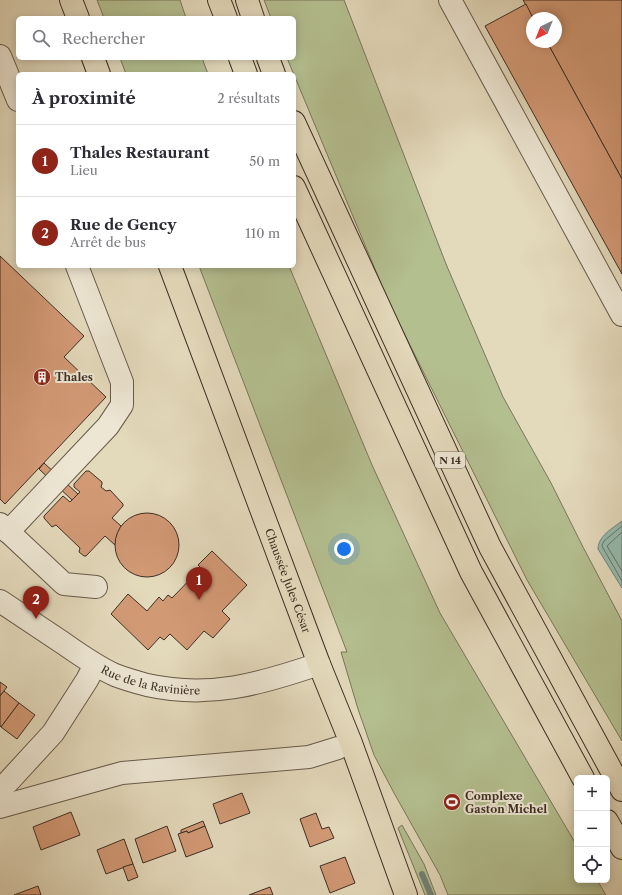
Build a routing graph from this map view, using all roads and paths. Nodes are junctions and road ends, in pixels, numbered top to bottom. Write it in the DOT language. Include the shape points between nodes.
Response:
graph roads {
  1 [pos="71,0"];
  2 [pos="219,0"];
  3 [pos="247,0"];
  4 [pos="450,0"];
  5 [pos="77,16"];
  6 [pos="225,16"];
  7 [pos="252,16"];
  8 [pos="0,56"];
  9 [pos="94,60"];
  10 [pos="241,60"];
  11 [pos="269,60"];
  12 [pos="98,72"];
  13 [pos="245,72"];
  14 [pos="273,72"];
  15 [pos="13,97"];
  16 [pos="296,126"];
  17 [pos="296,191"];
  18 [pos="78,268"];
  19 [pos="171,268"];
  20 [pos="622,315"];
  21 [pos="4,528"];
  22 [pos="96,588"];
  23 [pos="0,601"];
  24 [pos="95,664"];
  25 [pos="319,664"];
  26 [pos="338,748"];
  27 [pos="24,765"];
  28 [pos="582,775"];
  29 [pos="0,789"];
  30 [pos="622,790"];
  31 [pos="38,796"];
  32 [pos="0,808"];
  33 [pos="610,826"];
  34 [pos="622,848"];
  35 [pos="406,895"];
  1 -- 5 [label="main road"];
  2 -- 6 [label="main road"];
  3 -- 7 [label="main road"];
  4 -- 20 [label="street"];
  8 -- 15 [label="street"];
  9 -- 12 [label="main road"];
  10 -- 13 [label="main road"];
  11 -- 14 [label="main road"];
  16 -- 30 [label="main road, N 14" via="490,547"];
  17 -- 28 [label="main road, N 14" via="471,572"];
  18 -- 21 [label="street" via="122,382 122,405 108,426"];
  19 -- 25 [label="main road, Chaussée Jules César"];
  21 -- 22 [label="street" via="64,584"];
  23 -- 24 [label="street, Rue de la Ravinière"];
  24 -- 25 [label="street, Rue de la Ravinière" via="136,682 184,691 238,688"];
  24 -- 27 [label="street" via="60,724"];
  25 -- 35 [label="main road, Chaussée Jules César"];
  26 -- 31 [label="street" via="309,757 122,773"];
  27 -- 29 [label="street"];
  27 -- 31 [label="street"];
  31 -- 32 [label="street"];
  33 -- 34 [label="main road"];
}
